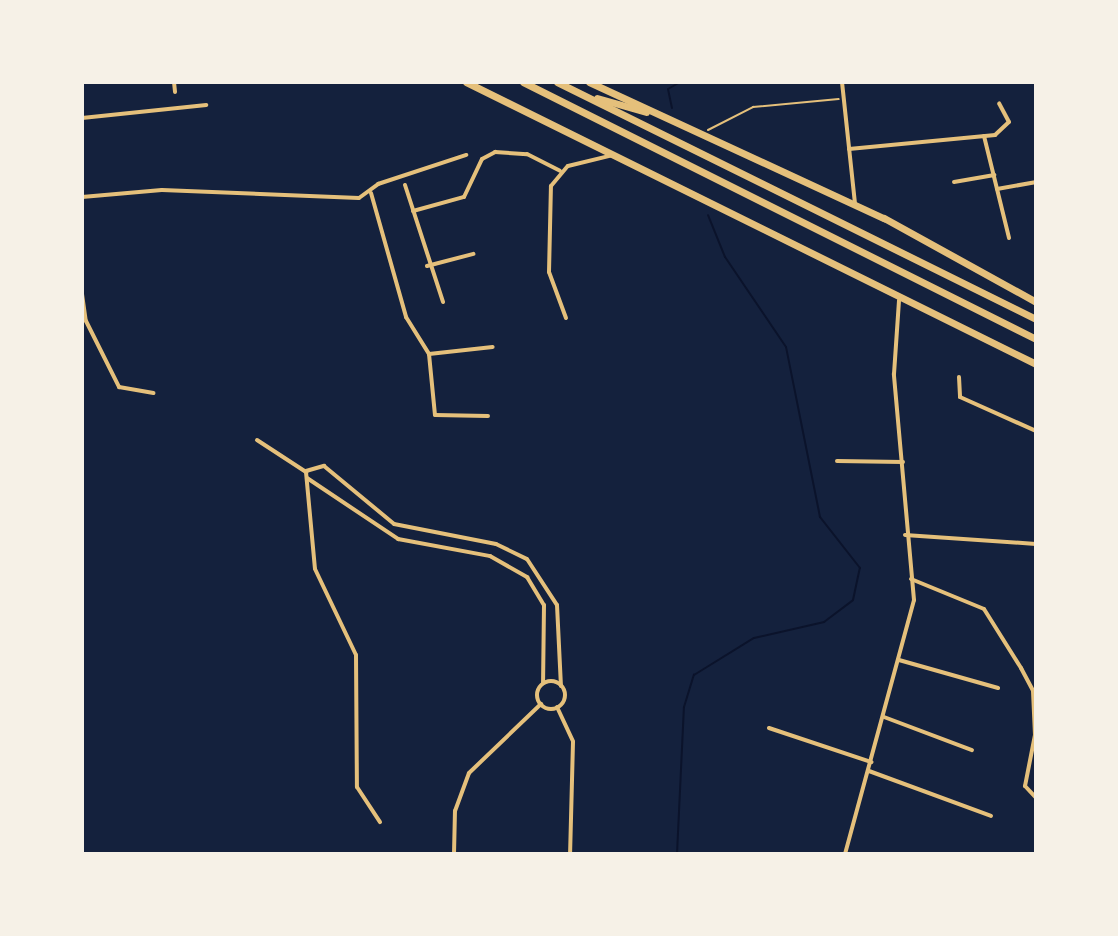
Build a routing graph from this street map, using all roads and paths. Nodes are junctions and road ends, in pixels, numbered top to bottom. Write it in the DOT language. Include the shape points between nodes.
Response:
graph roads {
  1 [pos="174,82"];
  2 [pos="466,82"];
  3 [pos="523,82"];
  4 [pos="557,82"];
  5 [pos="589,82"];
  6 [pos="842,82"];
  7 [pos="175,92"];
  8 [pos="579,93"];
  9 [pos="844,97"];
  10 [pos="999,103"];
  11 [pos="206,105"];
  12 [pos="646,112"];
  13 [pos="82,118"];
  14 [pos="701,135"];
  15 [pos="984,136"];
  16 [pos="849,149"];
  17 [pos="615,153"];
  18 [pos="466,155"];
  19 [pos="560,171"];
  20 [pos="994,175"];
  21 [pos="954,182"];
  22 [pos="1036,182"];
  23 [pos="405,185"];
  24 [pos="997,189"];
  25 [pos="371,193"];
  26 [pos="82,197"];
  27 [pos="855,204"];
  28 [pos="413,211"];
  29 [pos="1009,238"];
  30 [pos="473,254"];
  31 [pos="427,266"];
  32 [pos="82,294"];
  33 [pos="899,300"];
  34 [pos="443,302"];
  35 [pos="1036,302"];
  36 [pos="566,318"];
  37 [pos="1036,319"];
  38 [pos="1036,339"];
  39 [pos="493,347"];
  40 [pos="429,354"];
  41 [pos="1036,364"];
  42 [pos="959,377"];
  43 [pos="153,393"];
  44 [pos="488,416"];
  45 [pos="1036,431"];
  46 [pos="257,440"];
  47 [pos="837,461"];
  48 [pos="903,462"];
  49 [pos="306,474"];
  50 [pos="905,535"];
  51 [pos="1036,544"];
  52 [pos="911,579"];
  53 [pos="899,660"];
  54 [pos="543,683"];
  55 [pos="561,686"];
  56 [pos="998,688"];
  57 [pos="541,704"];
  58 [pos="557,707"];
  59 [pos="883,717"];
  60 [pos="769,728"];
  61 [pos="972,750"];
  62 [pos="871,762"];
  63 [pos="869,771"];
  64 [pos="1036,798"];
  65 [pos="991,816"];
  66 [pos="380,822"];
  67 [pos="454,854"];
  68 [pos="570,854"];
  69 [pos="845,854"];
  1 -- 7 [label="street"];
  2 -- 17 [label="main road"];
  3 -- 38 [label="main road"];
  4 -- 8 [label="main road"];
  5 -- 12 [label="main road"];
  6 -- 9 [label="street"];
  8 -- 12 [label="main road"];
  8 -- 37 [label="main road"];
  9 -- 14 [label="path" via="753,107"];
  9 -- 16 [label="street"];
  10 -- 15 [label="street" via="1007,128"];
  11 -- 13 [label="street"];
  12 -- 14 [label="main road"];
  14 -- 27 [label="main road"];
  15 -- 16 [label="street"];
  15 -- 20 [label="street"];
  16 -- 27 [label="street"];
  17 -- 19 [label="street"];
  17 -- 33 [label="main road"];
  18 -- 25 [label="street" via="378,184"];
  19 -- 28 [label="street" via="527,154 495,152 482,159 464,197"];
  19 -- 36 [label="street" via="547,227 549,272"];
  20 -- 21 [label="street"];
  20 -- 24 [label="street"];
  22 -- 24 [label="street"];
  23 -- 28 [label="street"];
  24 -- 29 [label="street"];
  25 -- 26 [label="street" via="264,198 162,190"];
  25 -- 40 [label="street" via="406,317"];
  27 -- 35 [label="main road"];
  28 -- 31 [label="street"];
  30 -- 31 [label="street"];
  31 -- 34 [label="street"];
  32 -- 43 [label="street" via="86,321 119,387"];
  33 -- 41 [label="main road"];
  33 -- 48 [label="street" via="894,374"];
  39 -- 40 [label="street"];
  40 -- 44 [label="street" via="435,415"];
  42 -- 45 [label="street" via="960,397"];
  46 -- 49 [label="street"];
  47 -- 48 [label="street"];
  48 -- 50 [label="street"];
  49 -- 54 [label="street" via="398,539 490,556 527,577 544,605"];
  49 -- 55 [label="street" via="324,466 394,524 496,544 527,559 557,605"];
  49 -- 66 [label="street" via="315,569 356,655 357,787"];
  50 -- 51 [label="street"];
  50 -- 52 [label="street"];
  52 -- 53 [label="street" via="914,600"];
  52 -- 64 [label="street" via="984,609 1021,668 1033,691 1035,735 1025,786"];
  53 -- 56 [label="street"];
  53 -- 59 [label="street"];
  54 -- 55 [label="street"];
  54 -- 57 [label="street"];
  55 -- 58 [label="street"];
  57 -- 58 [label="street"];
  57 -- 67 [label="street" via="469,773 455,811"];
  58 -- 68 [label="street" via="573,742"];
  59 -- 61 [label="street"];
  59 -- 62 [label="street"];
  60 -- 62 [label="street"];
  62 -- 63 [label="street"];
  63 -- 65 [label="street"];
  63 -- 69 [label="street"];
}
